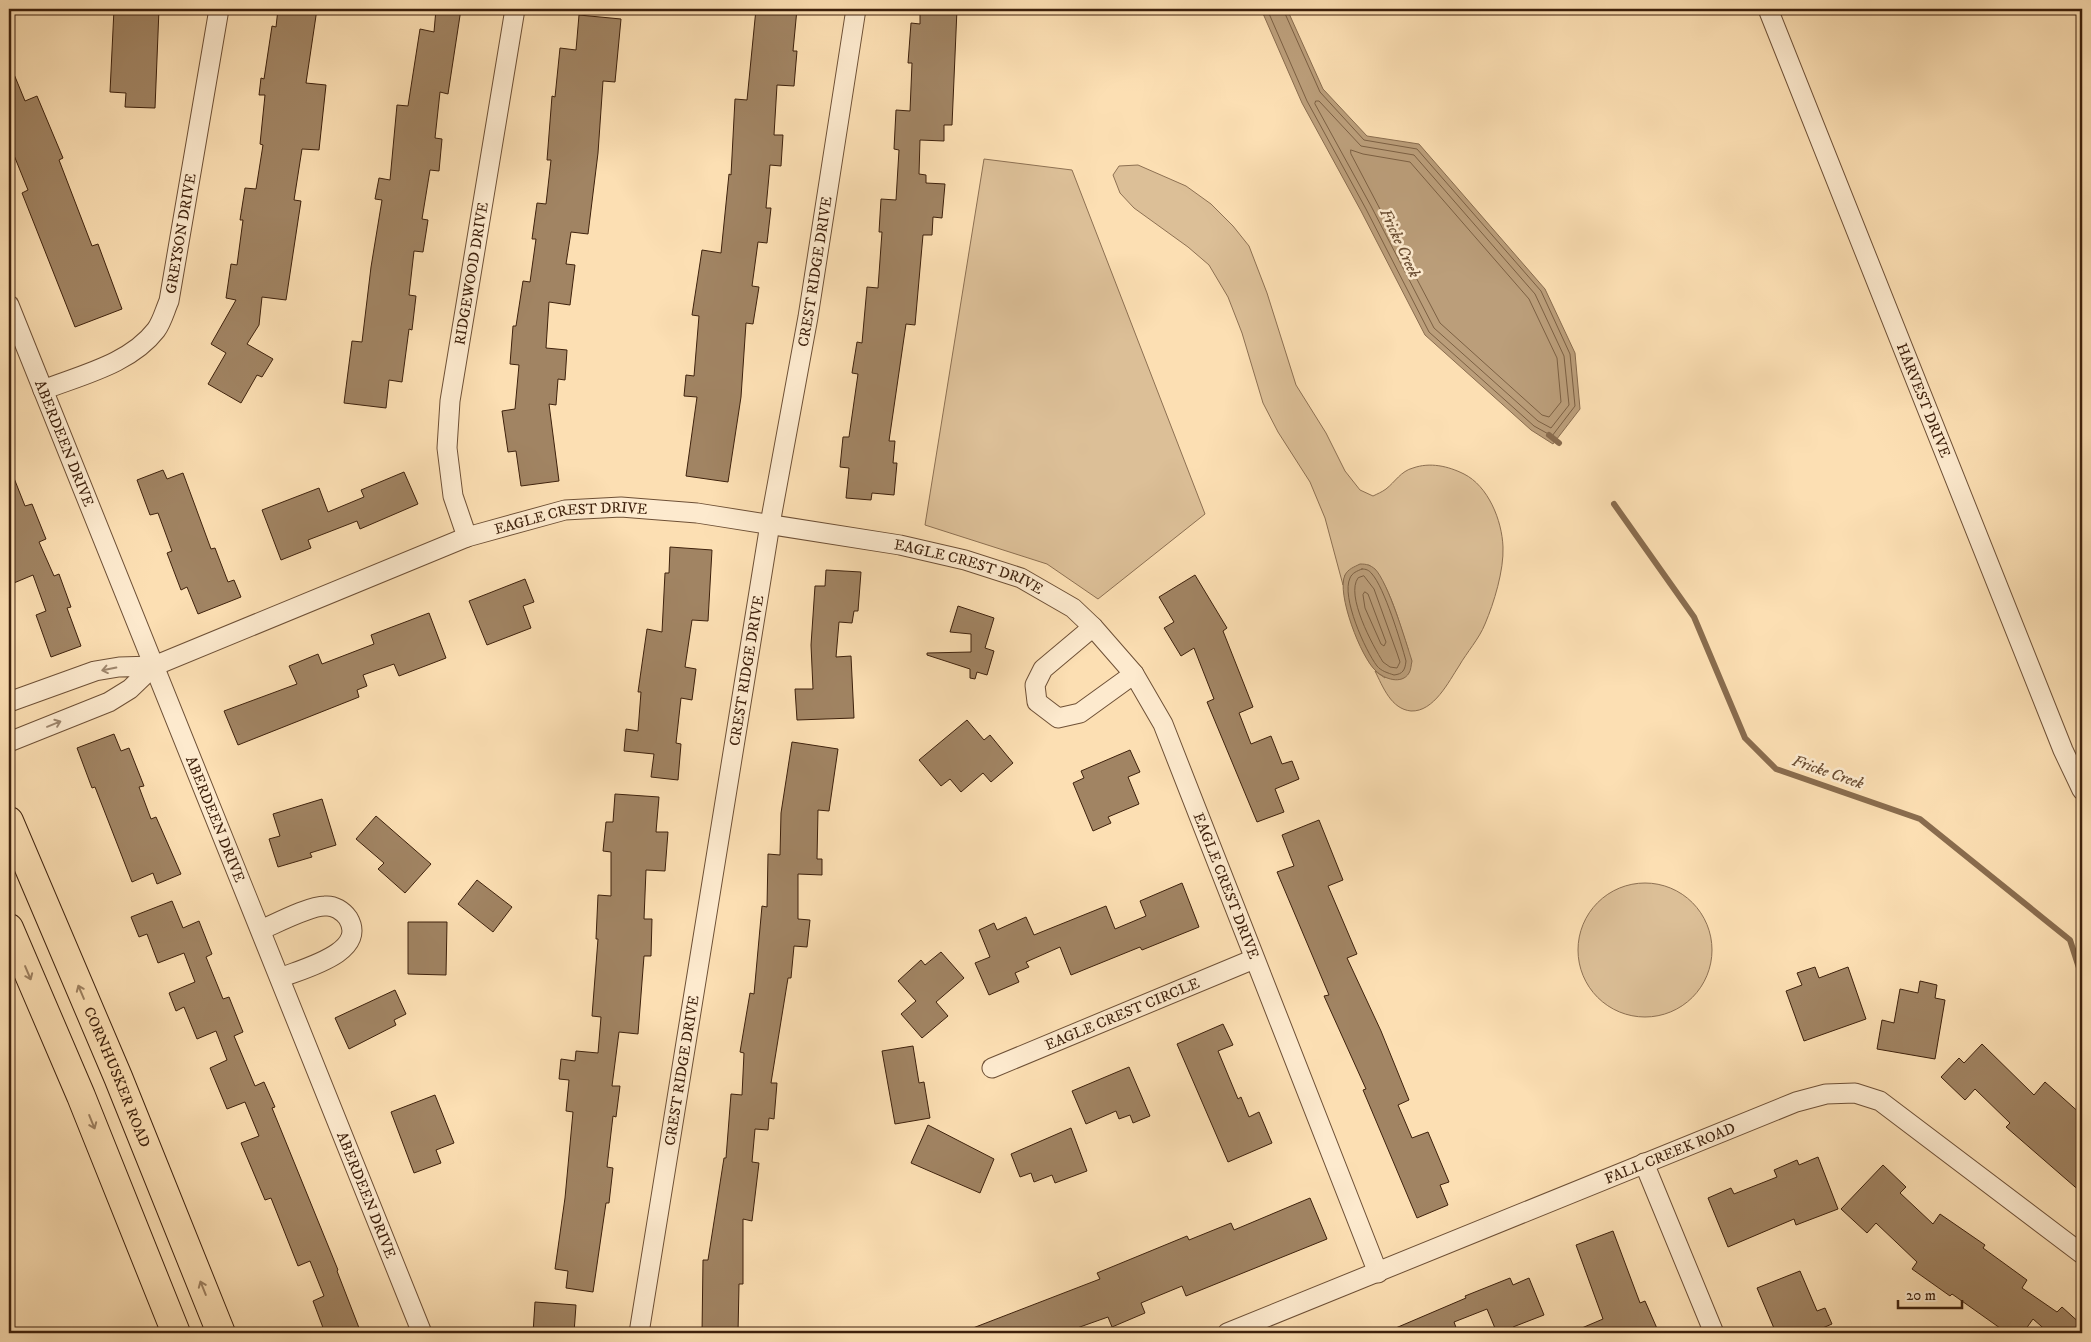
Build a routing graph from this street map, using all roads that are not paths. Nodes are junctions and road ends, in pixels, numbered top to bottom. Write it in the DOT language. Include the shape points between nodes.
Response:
graph roads {
  1 [pos="219,9"];
  2 [pos="515,9"];
  3 [pos="856,9"];
  4 [pos="1768,9"];
  5 [pos="9,305"];
  6 [pos="43,390"];
  7 [pos="770,524"];
  8 [pos="467,537"];
  9 [pos="1093,627"];
  10 [pos="154,666"];
  11 [pos="1134,674"];
  12 [pos="9,702"];
  13 [pos="9,742"];
  14 [pos="2082,790"];
  15 [pos="9,821"];
  16 [pos="9,928"];
  17 [pos="261,930"];
  18 [pos="1254,959"];
  19 [pos="280,978"];
  20 [pos="992,1068"];
  21 [pos="1644,1163"];
  22 [pos="2082,1254"];
  23 [pos="1378,1273"];
  24 [pos="176,1333"];
  25 [pos="221,1333"];
  26 [pos="422,1333"];
  27 [pos="639,1333"];
  28 [pos="1227,1333"];
  29 [pos="1714,1333"];
  1 -- 6 [label="street, GREYSON DRIVE" via="169,301 156,329 138,347 113,363"];
  2 -- 8 [label="street, RIDGEWOOD DRIVE" via="450,401 447,448 453,496"];
  3 -- 7 [label="street, CREST RIDGE DRIVE" via="808,317"];
  4 -- 14 [label="street, HARVEST DRIVE"];
  5 -- 6 [label="street, ABERDEEN DRIVE"];
  6 -- 10 [label="street, ABERDEEN DRIVE"];
  7 -- 8 [label="street, EAGLE CREST DRIVE" via="697,513 621,507 565,510"];
  7 -- 9 [label="street, EAGLE CREST DRIVE" via="900,545 965,560 1021,578 1073,608"];
  7 -- 27 [label="street, CREST RIDGE DRIVE"];
  8 -- 10 [label="street, EAGLE CREST DRIVE"];
  9 -- 11 [label="street, EAGLE CREST DRIVE"];
  9 -- 11 [label="street" via="1043,669 1035,685 1037,702 1058,718 1080,713"];
  10 -- 12 [label="street, EAGLE CREST DRIVE, one-way" via="119,667 95,672"];
  13 -- 10 [label="street, EAGLE CREST DRIVE, one-way" via="109,702 130,689"];
  10 -- 17 [label="street, ABERDEEN DRIVE"];
  11 -- 18 [label="street, EAGLE CREST DRIVE" via="1163,724"];
  25 -- 15 [label="main road, CORNHUSKER ROAD, one-way" via="118,1077"];
  16 -- 24 [label="main road, one-way" via="81,1096"];
  17 -- 19 [label="street, ABERDEEN DRIVE"];
  17 -- 19 [label="street" via="326,905 339,909 348,919 351,932 348,945 337,955"];
  18 -- 20 [label="street, EAGLE CREST CIRCLE"];
  18 -- 23 [label="street, EAGLE CREST DRIVE"];
  19 -- 26 [label="street, ABERDEEN DRIVE"];
  21 -- 22 [label="street, FALL CREEK ROAD" via="1796,1102 1826,1094 1855,1093 1880,1101 1904,1117"];
  21 -- 23 [label="street, FALL CREEK ROAD"];
  21 -- 29 [label="street"];
  23 -- 28 [label="street, FALL CREEK ROAD"];
}
